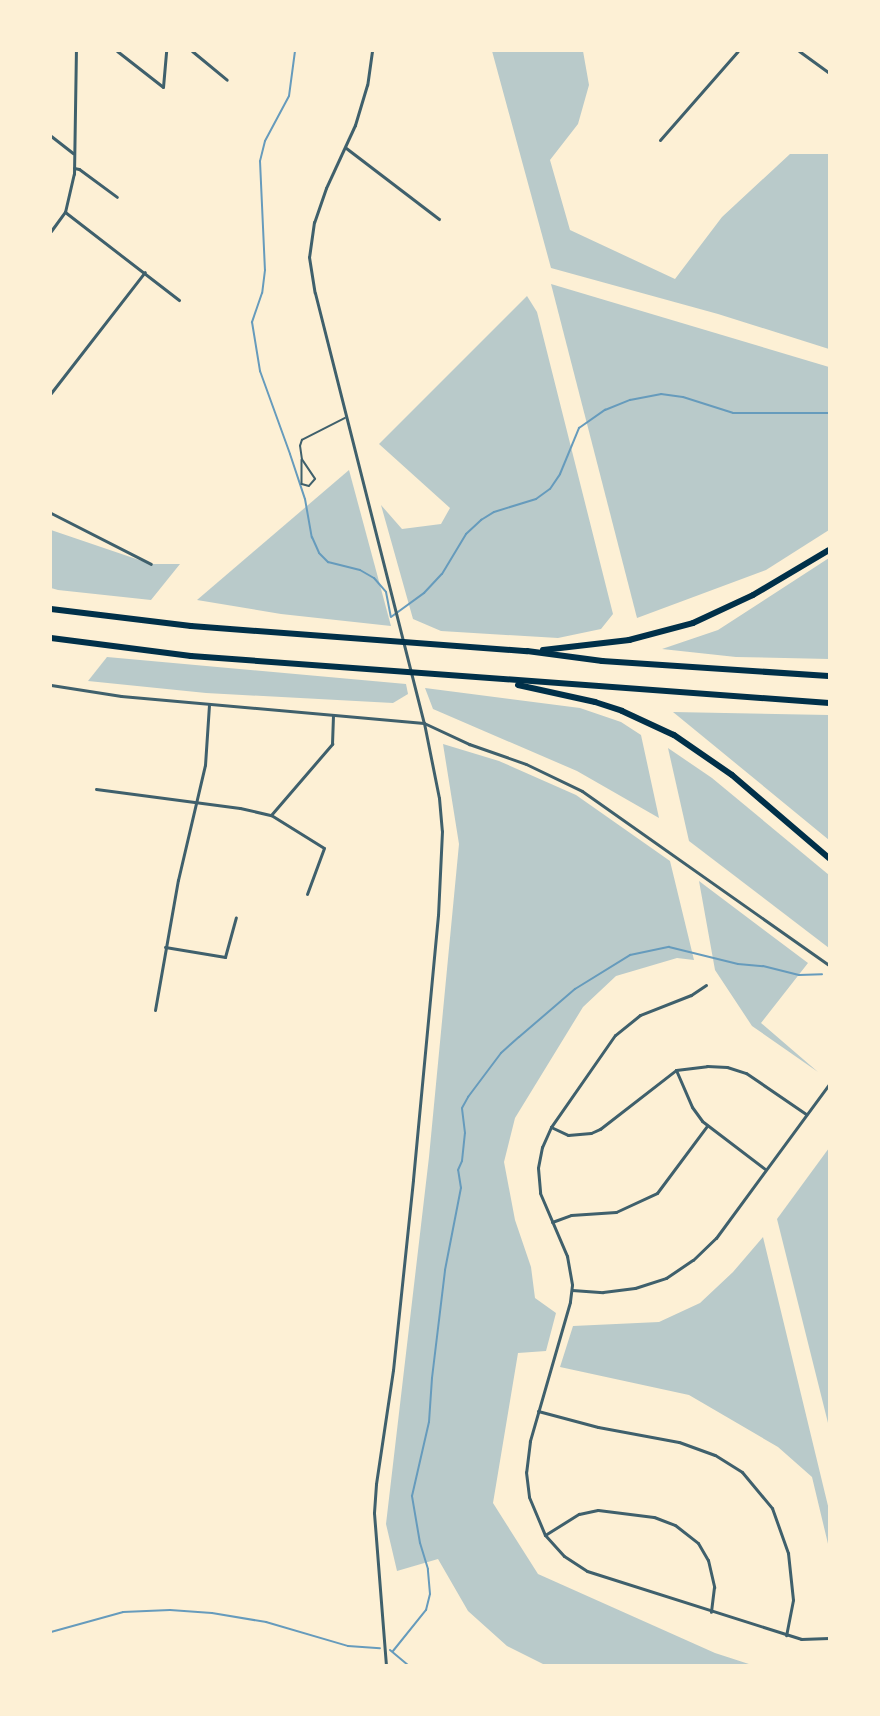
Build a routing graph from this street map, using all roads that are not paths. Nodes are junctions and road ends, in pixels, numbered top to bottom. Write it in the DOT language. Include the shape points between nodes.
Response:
graph roads {
  1 [pos="76,51"];
  2 [pos="117,51"];
  3 [pos="166,51"];
  4 [pos="192,51"];
  5 [pos="372,51"];
  6 [pos="738,51"];
  7 [pos="799,51"];
  8 [pos="829,74"];
  9 [pos="227,80"];
  10 [pos="51,136"];
  11 [pos="660,140"];
  12 [pos="346,148"];
  13 [pos="74,154"];
  14 [pos="74,168"];
  15 [pos="117,197"];
  16 [pos="65,212"];
  17 [pos="439,219"];
  18 [pos="51,231"];
  19 [pos="146,272"];
  20 [pos="179,300"];
  21 [pos="51,393"];
  22 [pos="346,418"];
  23 [pos="302,460"];
  24 [pos="51,513"];
  25 [pos="829,550"];
  26 [pos="151,564"];
  27 [pos="51,609"];
  28 [pos="51,638"];
  29 [pos="527,651"];
  30 [pos="829,676"];
  31 [pos="482,679"];
  32 [pos="51,685"];
  33 [pos="829,703"];
  34 [pos="209,705"];
  35 [pos="333,715"];
  36 [pos="424,723"];
  37 [pos="96,789"];
  38 [pos="196,804"];
  39 [pos="271,815"];
  40 [pos="829,858"];
  41 [pos="307,894"];
  42 [pos="236,917"];
  43 [pos="165,947"];
  44 [pos="829,965"];
  45 [pos="706,985"];
  46 [pos="155,1010"];
  47 [pos="676,1070"];
  48 [pos="829,1084"];
  49 [pos="806,1114"];
  50 [pos="707,1126"];
  51 [pos="551,1127"];
  52 [pos="765,1169"];
  53 [pos="552,1222"];
  54 [pos="572,1290"];
  55 [pos="538,1411"];
  56 [pos="545,1535"];
  57 [pos="711,1612"];
  58 [pos="786,1635"];
  59 [pos="829,1638"];
  60 [pos="386,1665"];
  1 -- 13 [label="street"];
  2 -- 3 [label="street" via="163,87"];
  4 -- 9 [label="street"];
  5 -- 12 [label="street" via="367,85"];
  6 -- 11 [label="street"];
  7 -- 8 [label="street"];
  10 -- 13 [label="street"];
  12 -- 17 [label="street"];
  12 -- 22 [label="street" via="319,204 309,257"];
  13 -- 14 [label="street"];
  14 -- 15 [label="street"];
  14 -- 16 [label="street"];
  16 -- 18 [label="street"];
  16 -- 19 [label="street"];
  19 -- 20 [label="street"];
  19 -- 21 [label="street"];
  22 -- 23 [label="lane" via="302,440"];
  22 -- 36 [label="street"];
  23 -- 23 [label="lane" via="315,479 309,486 302,484"];
  24 -- 26 [label="street"];
  25 -- 29 [label="highway" via="753,595 693,623 629,640"];
  27 -- 29 [label="highway" via="128,620"];
  28 -- 31 [label="highway" via="151,652"];
  29 -- 30 [label="highway" via="602,661"];
  31 -- 33 [label="highway"];
  31 -- 40 [label="highway" via="595,702 674,735 732,774"];
  32 -- 34 [label="street"];
  34 -- 35 [label="street"];
  34 -- 38 [label="street" via="205,765"];
  35 -- 36 [label="street"];
  35 -- 39 [label="street" via="332,744"];
  36 -- 44 [label="street" via="582,791"];
  36 -- 60 [label="street" via="440,798 441,869 393,1370 375,1493"];
  37 -- 38 [label="street"];
  38 -- 39 [label="street"];
  38 -- 43 [label="street"];
  39 -- 41 [label="street" via="324,848"];
  42 -- 43 [label="street" via="225,957"];
  43 -- 46 [label="street"];
  45 -- 51 [label="street" via="622,1028 601,1052"];
  47 -- 49 [label="street" via="707,1066 737,1069 755,1077"];
  47 -- 50 [label="street" via="692,1107"];
  47 -- 51 [label="street" via="600,1129 582,1136"];
  48 -- 49 [label="street"];
  49 -- 52 [label="street"];
  50 -- 52 [label="street"];
  50 -- 53 [label="street" via="657,1193 616,1212 571,1215"];
  51 -- 53 [label="street" via="541,1153 538,1180 542,1202"];
  52 -- 54 [label="street" via="716,1238 684,1267 635,1288"];
  53 -- 54 [label="street" via="570,1265"];
  54 -- 55 [label="street"];
  55 -- 56 [label="street" via="527,1456 527,1486 532,1509"];
  55 -- 58 [label="street" via="598,1428 679,1442 715,1455 742,1472 780,1523 793,1593"];
  56 -- 57 [label="street" via="564,1556 586,1571"];
  56 -- 57 [label="street" via="579,1514 598,1510 654,1517 675,1525 698,1543 708,1560 714,1587"];
  57 -- 58 [label="street"];
  58 -- 59 [label="street" via="810,1641"];
}
